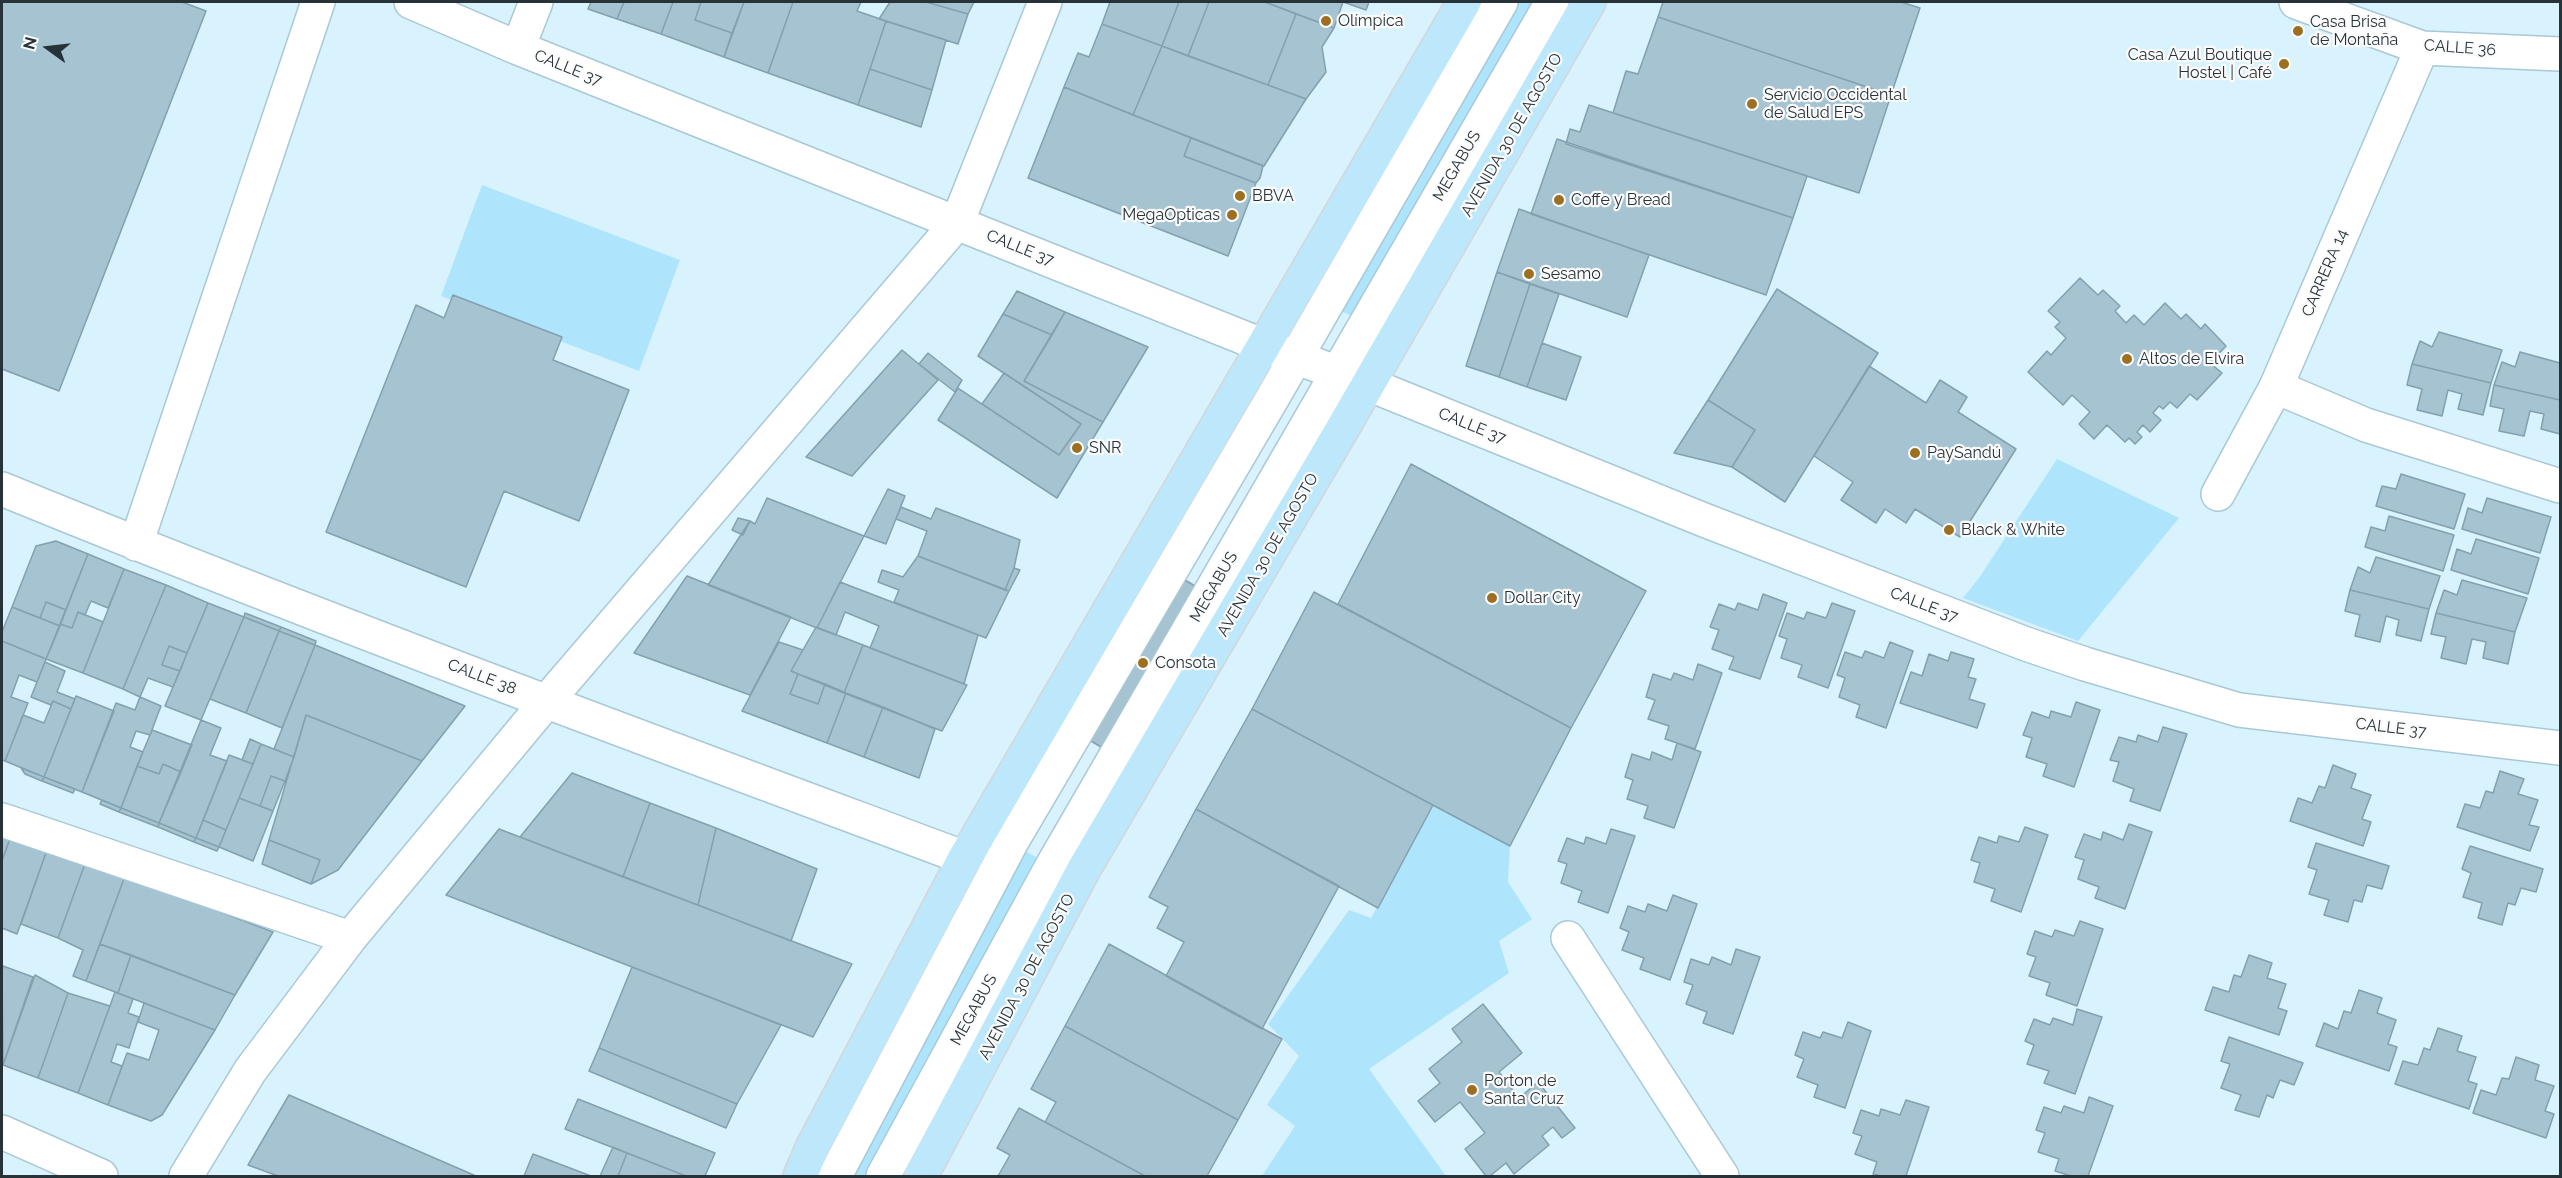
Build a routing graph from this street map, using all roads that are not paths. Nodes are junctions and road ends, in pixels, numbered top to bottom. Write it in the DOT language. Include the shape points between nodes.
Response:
graph roads {
  1 [pos="318,2"];
  2 [pos="411,2"];
  3 [pos="536,2"];
  4 [pos="1045,2"];
  5 [pos="1464,2"];
  6 [pos="1501,2"];
  7 [pos="1552,2"];
  8 [pos="1589,2"];
  9 [pos="2296,2"];
  10 [pos="518,48"];
  11 [pos="2422,48"];
  12 [pos="2560,54"];
  13 [pos="957,223"];
  14 [pos="1262,345"];
  15 [pos="1295,358"];
  16 [pos="1337,373"];
  17 [pos="1368,384"];
  18 [pos="2276,387"];
  19 [pos="2560,486"];
  20 [pos="2218,494"];
  21 [pos="5,500"];
  22 [pos="136,544"];
  23 [pos="547,701"];
  24 [pos="2560,748"];
  25 [pos="2,820"];
  26 [pos="965,858"];
  27 [pos="350,938"];
  28 [pos="1568,938"];
  29 [pos="2,1132"];
  30 [pos="101,1176"];
  31 [pos="186,1176"];
  32 [pos="800,1176"];
  33 [pos="835,1176"];
  34 [pos="883,1176"];
  35 [pos="921,1176"];
  36 [pos="1722,1176"];
  1 -- 22 [label="street"];
  2 -- 10 [label="street, CALLE 37"];
  3 -- 10 [label="street"];
  4 -- 13 [label="street"];
  5 -- 14 [label="main road"];
  6 -- 15 [label="street"];
  7 -- 16 [label="street, MEGABUS"];
  8 -- 17 [label="main road, AVENIDA 30 DE AGOSTO"];
  9 -- 11 [label="street, CALLE 36"];
  10 -- 13 [label="street, CALLE 37"];
  11 -- 12 [label="street, CALLE 36"];
  11 -- 18 [label="street, CARRERA 14"];
  13 -- 14 [label="street, CALLE 37"];
  13 -- 23 [label="street"];
  14 -- 15 [label="street, CALLE 37"];
  14 -- 26 [label="main road"];
  15 -- 16 [label="street, CALLE 37"];
  15 -- 33 [label="street" via="1017,831"];
  16 -- 17 [label="street, CALLE 37"];
  16 -- 34 [label="street, MEGABUS" via="1052,866"];
  17 -- 24 [label="street, CALLE 37" via="1704,520 2026,644 2238,711"];
  17 -- 35 [label="main road, AVENIDA 30 DE AGOSTO" via="1084,869"];
  18 -- 19 [label="street" via="2366,424"];
  18 -- 20 [label="street, CARRERA 14"];
  21 -- 22 [label="street, CALLE 38"];
  22 -- 23 [label="street, CALLE 38"];
  23 -- 26 [label="street, CALLE 38"];
  23 -- 27 [label="street"];
  25 -- 27 [label="street"];
  26 -- 32 [label="main road"];
  27 -- 31 [label="street" via="250,1071"];
  28 -- 36 [label="street"];
  29 -- 30 [label="street"];
}
